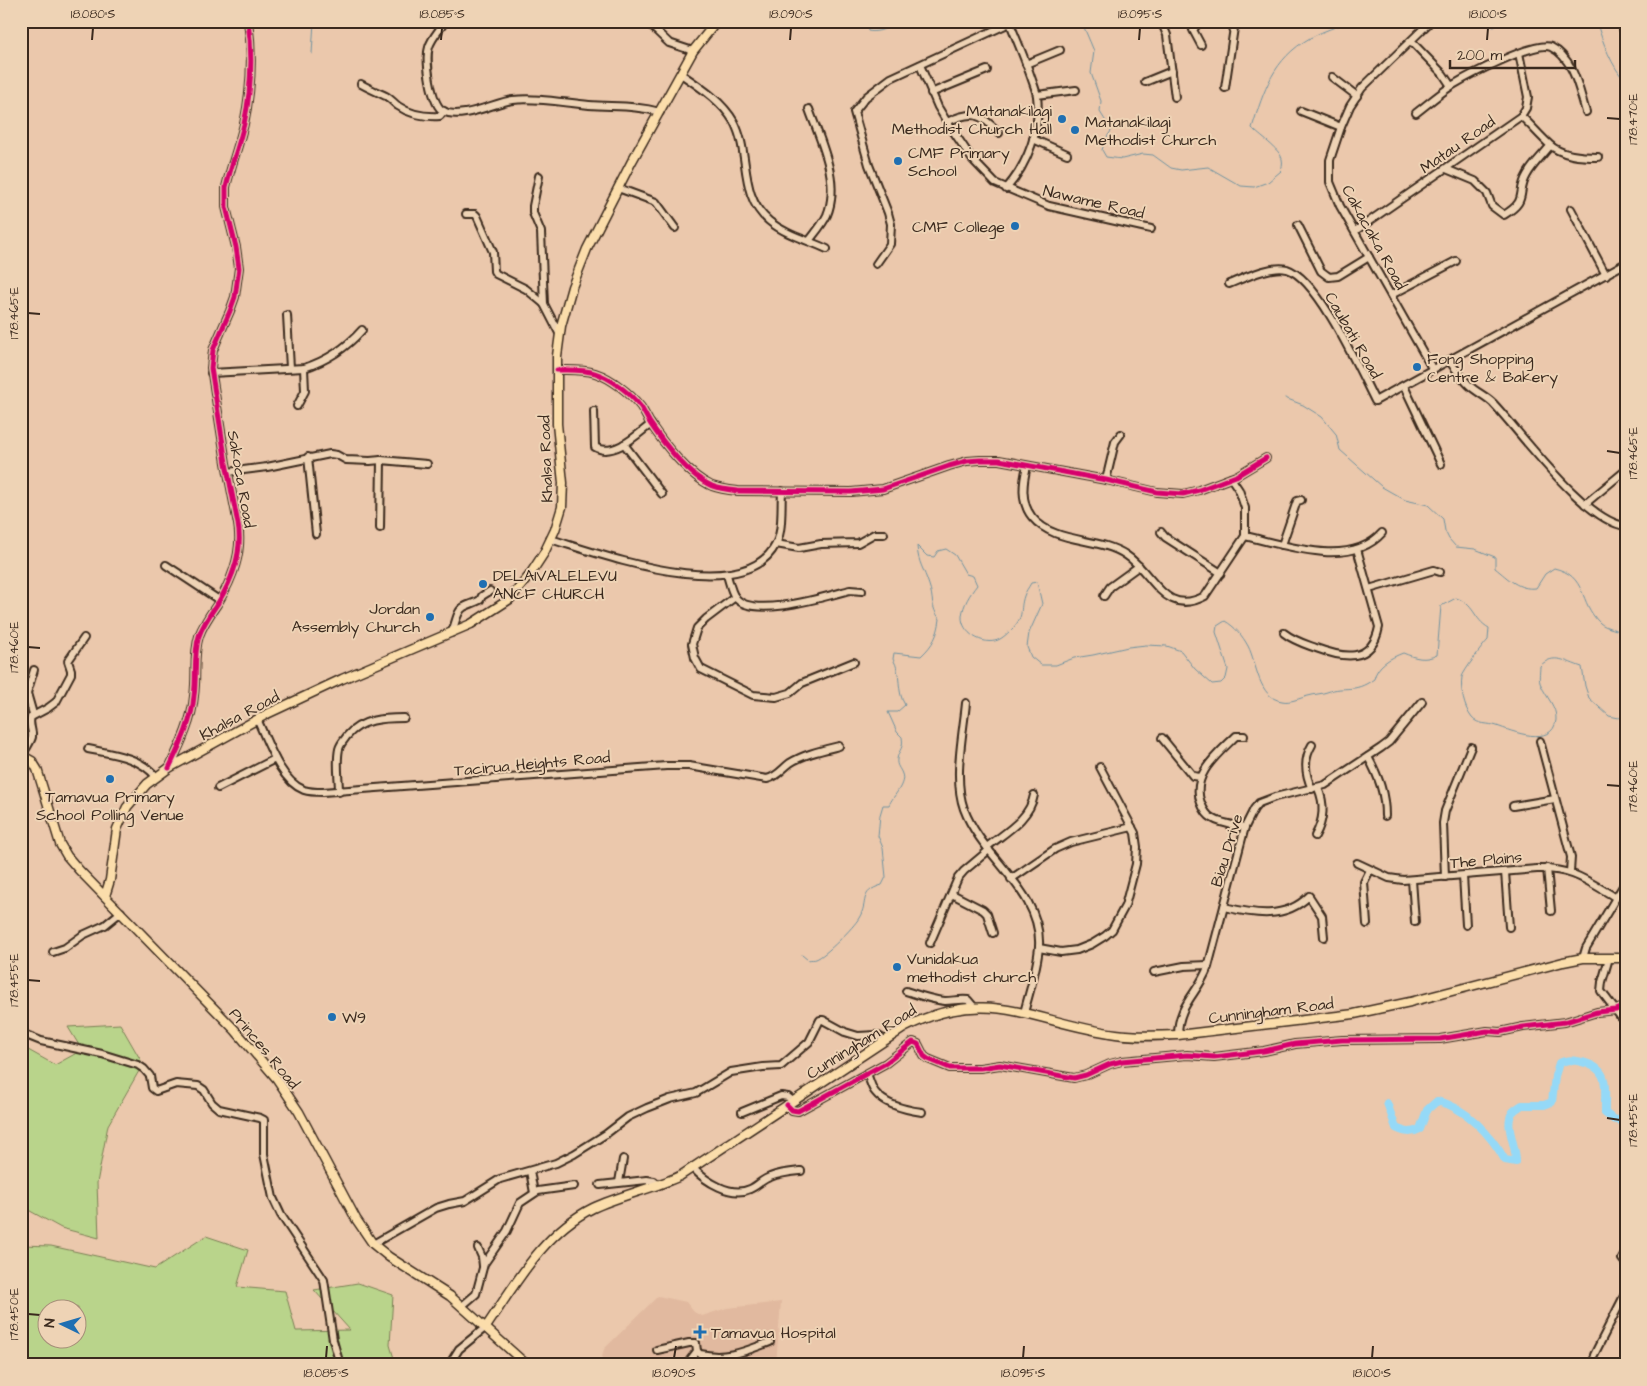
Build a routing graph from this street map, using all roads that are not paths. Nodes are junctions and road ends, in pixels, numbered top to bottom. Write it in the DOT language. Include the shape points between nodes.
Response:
graph roads {
  1 [pos="248,21"];
  2 [pos="445,21"];
  3 [pos="646,21"];
  4 [pos="717,21"];
  5 [pos="1161,21"];
  6 [pos="1200,21"];
  7 [pos="1236,21"];
  8 [pos="1622,21"];
  9 [pos="1012,22"];
  10 [pos="1428,24"];
  11 [pos="1626,35"];
  12 [pos="1411,41"];
  13 [pos="1201,45"];
  14 [pos="1060,50"];
  15 [pos="693,51"];
  16 [pos="1519,53"];
  17 [pos="1026,64"];
  18 [pos="920,65"];
  19 [pos="987,70"];
  20 [pos="1172,71"];
  21 [pos="680,74"];
  22 [pos="1332,77"];
  23 [pos="1145,82"];
  24 [pos="362,84"];
  25 [pos="1452,86"];
  26 [pos="1225,88"];
  27 [pos="1076,90"];
  28 [pos="931,93"];
  29 [pos="1037,95"];
  30 [pos="1357,96"];
  31 [pos="1176,97"];
  32 [pos="809,109"];
  33 [pos="444,111"];
  34 [pos="1300,111"];
  35 [pos="660,112"];
  36 [pos="1586,112"];
  37 [pos="1416,113"];
  38 [pos="1521,116"];
  39 [pos="947,122"];
  40 [pos="1341,127"];
  41 [pos="999,133"];
  42 [pos="1033,139"];
  43 [pos="1550,146"];
  44 [pos="1067,154"];
  45 [pos="1598,157"];
  46 [pos="1446,169"];
  47 [pos="539,176"];
  48 [pos="618,188"];
  49 [pos="1006,189"];
  50 [pos="1571,209"];
  51 [pos="466,214"];
  52 [pos="1298,225"];
  53 [pos="675,228"];
  54 [pos="1151,229"];
  55 [pos="1355,231"];
  56 [pos="809,241"];
  57 [pos="827,249"];
  58 [pos="1369,257"];
  59 [pos="1456,261"];
  60 [pos="876,264"];
  61 [pos="1626,264"];
  62 [pos="1606,275"];
  63 [pos="1229,284"];
  64 [pos="1391,295"];
  65 [pos="544,304"];
  66 [pos="287,315"];
  67 [pos="362,330"];
  68 [pos="560,335"];
  69 [pos="1450,361"];
  70 [pos="290,368"];
  71 [pos="304,368"];
  72 [pos="557,370"];
  73 [pos="1433,370"];
  74 [pos="212,373"];
  75 [pos="1404,386"];
  76 [pos="298,406"];
  77 [pos="594,412"];
  78 [pos="651,424"];
  79 [pos="1121,434"];
  80 [pos="624,444"];
  81 [pos="308,457"];
  82 [pos="1266,458"];
  83 [pos="381,460"];
  84 [pos="427,464"];
  85 [pos="1441,464"];
  86 [pos="1027,466"];
  87 [pos="1626,470"];
  88 [pos="228,472"];
  89 [pos="1230,478"];
  90 [pos="1106,480"];
  91 [pos="782,492"];
  92 [pos="662,494"];
  93 [pos="1301,500"];
  94 [pos="1586,504"];
  95 [pos="1626,526"];
  96 [pos="380,528"];
  97 [pos="1161,532"];
  98 [pos="1382,533"];
  99 [pos="316,534"];
  100 [pos="884,534"];
  101 [pos="1245,536"];
  102 [pos="550,539"];
  103 [pos="776,544"];
  104 [pos="1282,545"];
  105 [pos="1357,549"];
  106 [pos="166,565"];
  107 [pos="1139,566"];
  108 [pos="1440,572"];
  109 [pos="1220,573"];
  110 [pos="727,575"];
  111 [pos="1369,590"];
  112 [pos="490,591"];
  113 [pos="862,591"];
  114 [pos="1104,596"];
  115 [pos="735,597"];
  116 [pos="219,600"];
  117 [pos="451,633"];
  118 [pos="1284,633"];
  119 [pos="84,638"];
  120 [pos="854,662"];
  121 [pos="34,670"];
  122 [pos="1422,702"];
  123 [pos="966,703"];
  124 [pos="33,714"];
  125 [pos="404,718"];
  126 [pos="257,719"];
  127 [pos="1244,736"];
  128 [pos="1162,738"];
  129 [pos="1540,741"];
  130 [pos="1312,745"];
  131 [pos="839,746"];
  132 [pos="1471,747"];
  133 [pos="88,749"];
  134 [pos="22,755"];
  135 [pos="1368,757"];
  136 [pos="275,759"];
  137 [pos="1100,767"];
  138 [pos="169,768"];
  139 [pos="156,777"];
  140 [pos="1201,777"];
  141 [pos="218,788"];
  142 [pos="1315,788"];
  143 [pos="339,792"];
  144 [pos="1034,795"];
  145 [pos="1555,799"];
  146 [pos="1513,806"];
  147 [pos="1385,816"];
  148 [pos="1132,827"];
  149 [pos="1245,827"];
  150 [pos="1316,836"];
  151 [pos="988,848"];
  152 [pos="1357,863"];
  153 [pos="1547,868"];
  154 [pos="1370,870"];
  155 [pos="1505,872"];
  156 [pos="1570,872"];
  157 [pos="1463,876"];
  158 [pos="1444,877"];
  159 [pos="1011,879"];
  160 [pos="1412,880"];
  161 [pos="1626,881"];
  162 [pos="952,894"];
  163 [pos="105,896"];
  164 [pos="1615,897"];
  165 [pos="1224,907"];
  166 [pos="1551,911"];
  167 [pos="121,912"];
  168 [pos="1415,922"];
  169 [pos="1367,924"];
  170 [pos="1466,925"];
  171 [pos="1510,927"];
  172 [pos="994,933"];
  173 [pos="1324,937"];
  174 [pos="930,943"];
  175 [pos="1039,948"];
  176 [pos="52,952"];
  177 [pos="1583,958"];
  178 [pos="1609,958"];
  179 [pos="1626,958"];
  180 [pos="1208,965"];
  181 [pos="1154,972"];
  182 [pos="906,991"];
  183 [pos="1626,1006"];
  184 [pos="974,1007"];
  185 [pos="1616,1010"];
  186 [pos="1024,1013"];
  187 [pos="1626,1024"];
  188 [pos="21,1033"];
  189 [pos="1178,1035"];
  190 [pos="885,1040"];
  191 [pos="867,1074"];
  192 [pos="790,1103"];
  193 [pos="742,1112"];
  194 [pos="922,1112"];
  195 [pos="623,1159"];
  196 [pos="693,1168"];
  197 [pos="530,1171"];
  198 [pos="801,1171"];
  199 [pos="619,1182"];
  200 [pos="600,1185"];
  201 [pos="659,1185"];
  202 [pos="574,1186"];
  203 [pos="534,1193"];
  204 [pos="373,1244"];
  205 [pos="478,1248"];
  206 [pos="1626,1252"];
  207 [pos="1626,1264"];
  208 [pos="483,1267"];
  209 [pos="1626,1292"];
  210 [pos="462,1306"];
  211 [pos="486,1327"];
  212 [pos="770,1342"];
  213 [pos="657,1350"];
  214 [pos="697,1350"];
  215 [pos="1594,1355"];
  216 [pos="340,1365"];
  217 [pos="449,1365"];
  218 [pos="527,1365"];
  219 [pos="686,1365"];
  1 -- 74 [label="street, Sakoca Road" via="251,50 249,89 244,125 226,187 226,207 239,268 235,297 213,350"];
  2 -- 33 [label="street" via="432,39 427,56 435,100"];
  3 -- 15 [label="street" via="669,43"];
  4 -- 15 [label="main road, Khalsa Road"];
  5 -- 20 [label="street" via="1167,35"];
  6 -- 13 [label="street" via="1192,30"];
  7 -- 26 [label="street"];
  8 -- 11 [label="highway"];
  9 -- 17 [label="street"];
  9 -- 18 [label="street"];
  10 -- 12 [label="street, Cakacaka Road"];
  12 -- 25 [label="street"];
  12 -- 30 [label="street, Cakacaka Road"];
  14 -- 17 [label="street"];
  15 -- 21 [label="main road, Khalsa Road"];
  16 -- 25 [label="street"];
  16 -- 36 [label="street" via="1543,45 1558,52 1573,73"];
  16 -- 38 [label="street" via="1528,97"];
  17 -- 29 [label="street"];
  18 -- 28 [label="street, Nawame Road"];
  18 -- 60 [label="street" via="884,82 854,112 891,224 890,244"];
  19 -- 28 [label="street"];
  20 -- 23 [label="street"];
  20 -- 31 [label="street"];
  21 -- 35 [label="main road, Khalsa Road"];
  21 -- 56 [label="street" via="724,107 734,123 749,189 762,213 790,234"];
  22 -- 30 [label="street"];
  24 -- 33 [label="street" via="411,114 440,116"];
  25 -- 37 [label="street"];
  27 -- 29 [label="street"];
  28 -- 39 [label="street, Nawame Road"];
  29 -- 42 [label="street"];
  30 -- 40 [label="street, Cakacaka Road"];
  32 -- 56 [label="street" via="830,171 831,192 827,215"];
  33 -- 35 [label="street" via="470,112 505,101 520,100 639,107"];
  34 -- 40 [label="street"];
  35 -- 48 [label="main road, Khalsa Road"];
  38 -- 43 [label="street"];
  38 -- 46 [label="street, Matau Road"];
  39 -- 41 [label="street" via="969,113 981,116"];
  39 -- 49 [label="street, Nawame Road" via="994,184"];
  40 -- 55 [label="street, Cakacaka Road" via="1330,160 1330,182"];
  42 -- 44 [label="street"];
  42 -- 49 [label="street" via="1026,160"];
  43 -- 45 [label="street" via="1581,157"];
  43 -- 46 [label="street" via="1528,173 1520,202 1504,215 1492,206 1487,193 1475,181"];
  46 -- 55 [label="street, Matau Road"];
  47 -- 65 [label="street" via="533,213 540,232"];
  48 -- 53 [label="street" via="656,202"];
  48 -- 68 [label="main road, Khalsa Road" via="587,249 572,288"];
  49 -- 54 [label="street, Nawame Road" via="1049,206"];
  50 -- 62 [label="street"];
  51 -- 65 [label="street" via="477,216 493,252 496,274 526,289"];
  52 -- 58 [label="street" via="1321,271 1329,276 1338,276"];
  55 -- 58 [label="street, Cakacaka Road"];
  56 -- 57 [label="street"];
  58 -- 64 [label="street, Cakacaka Road"];
  59 -- 64 [label="street"];
  61 -- 62 [label="street, Caubati Road"];
  62 -- 69 [label="street, Caubati Road"];
  63 -- 75 [label="street, Caubati Road" via="1261,272 1286,269 1296,273 1317,297 1375,402"];
  64 -- 73 [label="street, Cakacaka Road"];
  65 -- 68 [label="street"];
  66 -- 70 [label="street"];
  67 -- 71 [label="street" via="326,359"];
  68 -- 72 [label="main road, Khalsa Road"];
  69 -- 73 [label="street, Caubati Road"];
  69 -- 94 [label="street" via="1469,385 1492,402"];
  70 -- 71 [label="street"];
  70 -- 74 [label="street"];
  71 -- 76 [label="street" via="305,391"];
  72 -- 78 [label="street" via="595,372 618,385 640,406"];
  72 -- 102 [label="main road, Khalsa Road" via="557,424 563,484 562,507"];
  73 -- 75 [label="street, Caubati Road"];
  74 -- 88 [label="street, Sakoca Road"];
  75 -- 85 [label="street"];
  77 -- 80 [label="street" via="595,447 599,450"];
  78 -- 80 [label="street"];
  78 -- 91 [label="street" via="678,459 710,485 723,490"];
  79 -- 90 [label="street" via="1115,442"];
  80 -- 92 [label="street"];
  81 -- 83 [label="street" via="330,454 346,460"];
  81 -- 88 [label="street"];
  81 -- 99 [label="street"];
  82 -- 89 [label="street"];
  83 -- 84 [label="street"];
  83 -- 96 [label="street"];
  86 -- 90 [label="street"];
  86 -- 91 [label="street" via="999,460 966,461 883,489"];
  86 -- 107 [label="street" via="1023,491 1025,504 1041,526 1058,535 1113,548"];
  87 -- 94 [label="street"];
  88 -- 116 [label="street, Sakoca Road" via="240,536 236,566"];
  89 -- 90 [label="street" via="1183,494 1157,492"];
  89 -- 101 [label="street" via="1239,490 1245,508"];
  91 -- 103 [label="street"];
  93 -- 104 [label="street" via="1297,501"];
  94 -- 95 [label="street" via="1605,520"];
  97 -- 109 [label="street"];
  98 -- 105 [label="street"];
  100 -- 103 [label="street" via="874,534 858,543 799,548"];
  101 -- 104 [label="street"];
  101 -- 109 [label="street"];
  102 -- 110 [label="street" via="635,564 702,575"];
  102 -- 117 [label="main road, Khalsa Road" via="529,576 510,598"];
  103 -- 110 [label="street" via="761,562"];
  104 -- 105 [label="street" via="1329,553"];
  105 -- 111 [label="street"];
  106 -- 116 [label="street"];
  107 -- 109 [label="street" via="1168,598 1181,602 1205,596"];
  107 -- 114 [label="street" via="1110,587"];
  108 -- 111 [label="street" via="1434,570"];
  110 -- 115 [label="street"];
  111 -- 118 [label="street" via="1379,628 1377,638 1362,653 1336,656 1293,640"];
  112 -- 117 [label="street" via="480,600 462,607"];
  113 -- 115 [label="street" via="850,590 767,607 744,604"];
  115 -- 120 [label="street" via="697,628 692,644 701,669 753,695 776,698 790,693 802,683"];
  116 -- 138 [label="street, Sakoca Road" via="196,647 192,711"];
  117 -- 126 [label="main road, Khalsa Road"];
  119 -- 124 [label="street" via="68,662 71,674 56,702"];
  121 -- 124 [label="street" via="27,693"];
  122 -- 135 [label="street, Biau Drive" via="1389,742"];
  123 -- 151 [label="street" via="960,789 964,808"];
  124 -- 134 [label="street" via="29,719 32,739"];
  125 -- 143 [label="street" via="375,720 351,730 339,747"];
  126 -- 136 [label="street, Tacirua Heights Road"];
  126 -- 138 [label="main road, Khalsa Road"];
  127 -- 140 [label="street" via="1236,736"];
  128 -- 140 [label="street" via="1193,776"];
  129 -- 145 [label="street"];
  130 -- 142 [label="street" via="1306,758 1306,776"];
  131 -- 143 [label="street, Tacirua Heights Road" via="791,762 773,778 767,779 689,766 666,766"];
  132 -- 158 [label="street" via="1445,811"];
  133 -- 139 [label="street" via="128,758 150,769"];
  134 -- 163 [label="main road, Princes Road" via="37,769 63,850"];
  135 -- 142 [label="street, Biau Drive" via="1336,779"];
  135 -- 147 [label="street" via="1382,787"];
  136 -- 141 [label="street"];
  136 -- 143 [label="street, Tacirua Heights Road" via="282,772 298,787"];
  137 -- 148 [label="street"];
  138 -- 139 [label="main road, Khalsa Road"];
  139 -- 163 [label="main road, Khalsa Road" via="140,792 117,829"];
  140 -- 149 [label="street" via="1199,797 1210,817"];
  142 -- 149 [label="street, Biau Drive" via="1259,803"];
  142 -- 150 [label="street" via="1322,797 1323,806"];
  144 -- 151 [label="street" via="1033,803 1022,819"];
  145 -- 146 [label="street"];
  145 -- 156 [label="street" via="1571,857"];
  148 -- 159 [label="street" via="1071,842"];
  148 -- 175 [label="street" via="1137,847 1133,881 1112,930 1077,950 1061,952"];
  149 -- 165 [label="street, Biau Drive"];
  151 -- 159 [label="street"];
  151 -- 162 [label="street" via="958,878"];
  152 -- 154 [label="street, The Plains"];
  153 -- 155 [label="street, The Plains"];
  153 -- 156 [label="street, The Plains"];
  153 -- 166 [label="street"];
  154 -- 160 [label="street, The Plains" via="1389,878"];
  154 -- 169 [label="street" via="1364,882"];
  155 -- 157 [label="street, The Plains"];
  155 -- 171 [label="street"];
  156 -- 164 [label="street, The Plains"];
  157 -- 158 [label="street, The Plains"];
  157 -- 170 [label="street"];
  158 -- 160 [label="street, The Plains"];
  159 -- 175 [label="street" via="1035,915"];
  160 -- 168 [label="street"];
  161 -- 164 [label="street"];
  162 -- 172 [label="street" via="984,910"];
  162 -- 174 [label="street"];
  163 -- 167 [label="main road, Princes Road"];
  164 -- 177 [label="street"];
  165 -- 173 [label="street" via="1252,913 1276,912 1292,909 1309,896 1322,916"];
  165 -- 180 [label="street, Biau Drive"];
  167 -- 176 [label="street" via="105,925"];
  167 -- 204 [label="main road, Princes Road" via="278,1079"];
  175 -- 186 [label="street"];
  177 -- 178 [label="main road, Cunningham Road"];
  177 -- 189 [label="main road, Cunningham Road" via="1363,1012"];
  178 -- 179 [label="main road, Cunningham Road"];
  178 -- 185 [label="street" via="1601,990"];
  180 -- 181 [label="street"];
  180 -- 189 [label="street, Biau Drive" via="1200,985 1182,1011"];
  182 -- 184 [label="street" via="938,1000 968,1000"];
  183 -- 185 [label="street"];
  184 -- 186 [label="main road, Cunningham Road" via="991,1006"];
  184 -- 190 [label="main road, Cunningham Road" via="929,1015"];
  185 -- 187 [label="street"];
  185 -- 191 [label="street" via="1565,1022 1440,1039 1342,1040 1214,1057 1187,1055 1122,1061 1074,1078 1000,1065 950,1068 928,1059 914,1042"];
  186 -- 189 [label="main road, Cunningham Road" via="1116,1034"];
  188 -- 216 [label="street" via="138,1065 148,1073 154,1091 176,1084 198,1086 219,1109 263,1119 264,1154 275,1203 324,1280"];
  190 -- 192 [label="main road, Cunningham Road"];
  190 -- 197 [label="street" via="877,1035 849,1034 820,1020 809,1042 781,1066 731,1072 696,1093 670,1099 628,1117 574,1154"];
  191 -- 192 [label="street" via="798,1110 792,1110"];
  191 -- 194 [label="street" via="881,1098"];
  192 -- 193 [label="street" via="788,1097 782,1096"];
  192 -- 196 [label="main road, Cunningham Road"];
  195 -- 199 [label="street"];
  196 -- 198 [label="street" via="710,1182 738,1191 750,1189 768,1177"];
  196 -- 201 [label="main road, Cunningham Road"];
  197 -- 203 [label="street"];
  197 -- 204 [label="street" via="500,1179 465,1201 436,1208"];
  199 -- 200 [label="street"];
  199 -- 201 [label="street" via="650,1180"];
  201 -- 211 [label="main road, Cunningham Road" via="599,1206 565,1226 537,1255"];
  202 -- 203 [label="street"];
  203 -- 208 [label="street" via="518,1206 507,1231"];
  204 -- 210 [label="main road, Princes Road"];
  205 -- 208 [label="street"];
  206 -- 207 [label="street" via="1622,1258"];
  208 -- 210 [label="street" via="476,1294"];
  209 -- 215 [label="street"];
  210 -- 211 [label="main road, Princes Road"];
  211 -- 217 [label="street" via="459,1349"];
  211 -- 218 [label="main road, Princes Road"];
  212 -- 214 [label="street" via="719,1357 700,1354"];
  213 -- 214 [label="street" via="694,1342"];
  214 -- 219 [label="street"];
}
